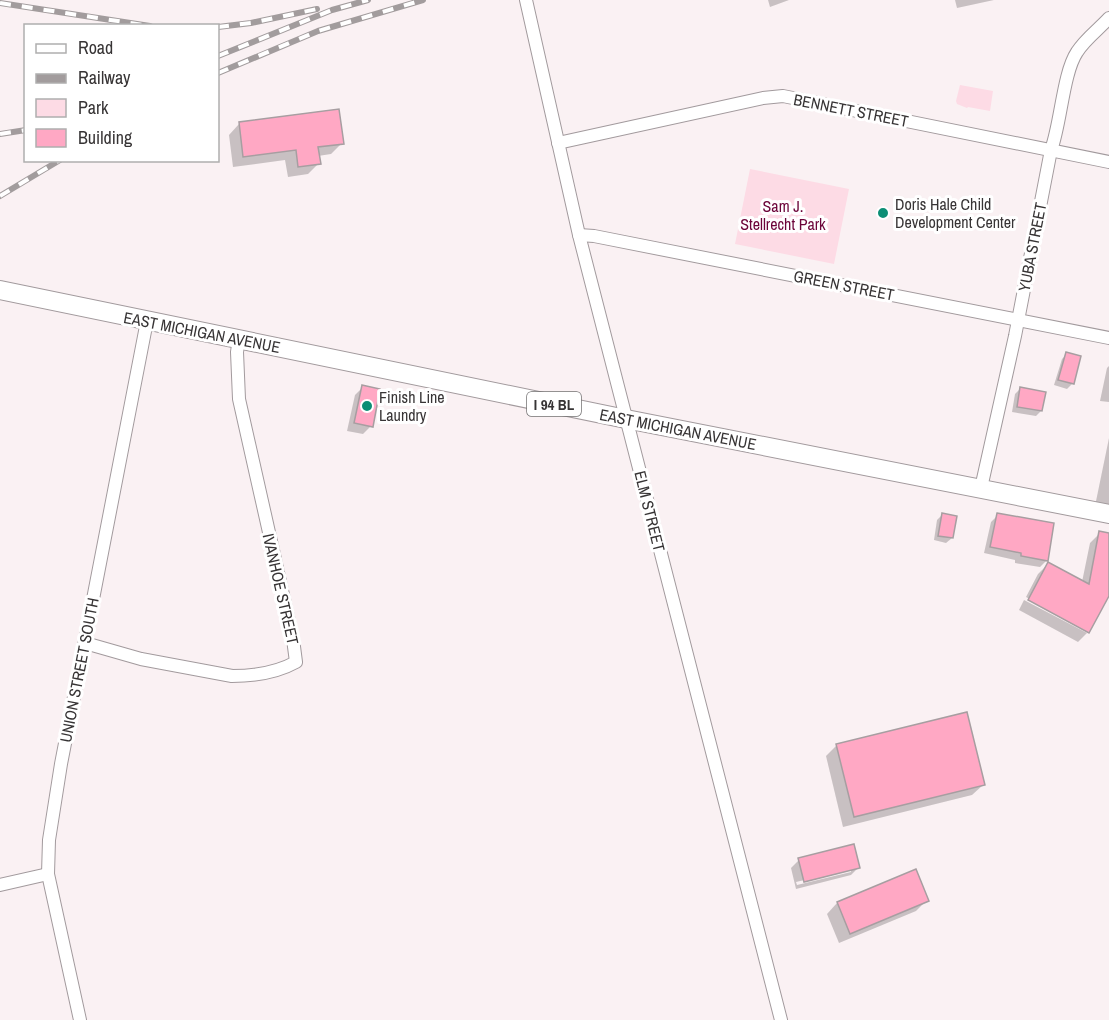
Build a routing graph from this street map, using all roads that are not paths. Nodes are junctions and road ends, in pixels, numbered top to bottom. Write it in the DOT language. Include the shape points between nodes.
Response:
graph roads {
  1 [pos="526,0"];
  2 [pos="1109,18"];
  3 [pos="558,143"];
  4 [pos="1051,150"];
  5 [pos="1109,162"];
  6 [pos="579,235"];
  7 [pos="0,290"];
  8 [pos="1018,319"];
  9 [pos="147,321"];
  10 [pos="1109,338"];
  11 [pos="239,339"];
  12 [pos="626,419"];
  13 [pos="981,488"];
  14 [pos="1109,514"];
  15 [pos="85,643"];
  16 [pos="48,874"];
  17 [pos="0,885"];
  18 [pos="80,1020"];
  19 [pos="781,1020"];
  1 -- 3 [label="street, ELM STREET"];
  2 -- 4 [label="street, YUBA STREET" via="1077,50"];
  3 -- 4 [label="street, BENNETT STREET" via="783,96"];
  3 -- 6 [label="street, ELM STREET"];
  4 -- 5 [label="street, BENNETT STREET"];
  4 -- 8 [label="street, YUBA STREET"];
  6 -- 8 [label="street, GREEN STREET"];
  6 -- 12 [label="street, ELM STREET"];
  7 -- 9 [label="highway, EAST MICHIGAN AVENUE / I 94 BL"];
  8 -- 10 [label="street, GREEN STREET"];
  8 -- 13 [label="street, YUBA STREET"];
  9 -- 11 [label="highway, EAST MICHIGAN AVENUE / I 94 BL"];
  9 -- 15 [label="street, UNION STREET SOUTH"];
  11 -- 12 [label="highway, EAST MICHIGAN AVENUE / I 94 BL"];
  11 -- 15 [label="street, IVANHOE STREET" via="239,399 296,662 232,676"];
  12 -- 13 [label="highway, EAST MICHIGAN AVENUE / I 94 BL"];
  12 -- 19 [label="street, ELM STREET"];
  13 -- 14 [label="highway, EAST MICHIGAN AVENUE / I 94 BL"];
  15 -- 16 [label="street, UNION STREET SOUTH" via="52,811"];
  16 -- 17 [label="street"];
  16 -- 18 [label="street, UNION STREET SOUTH"];
}
